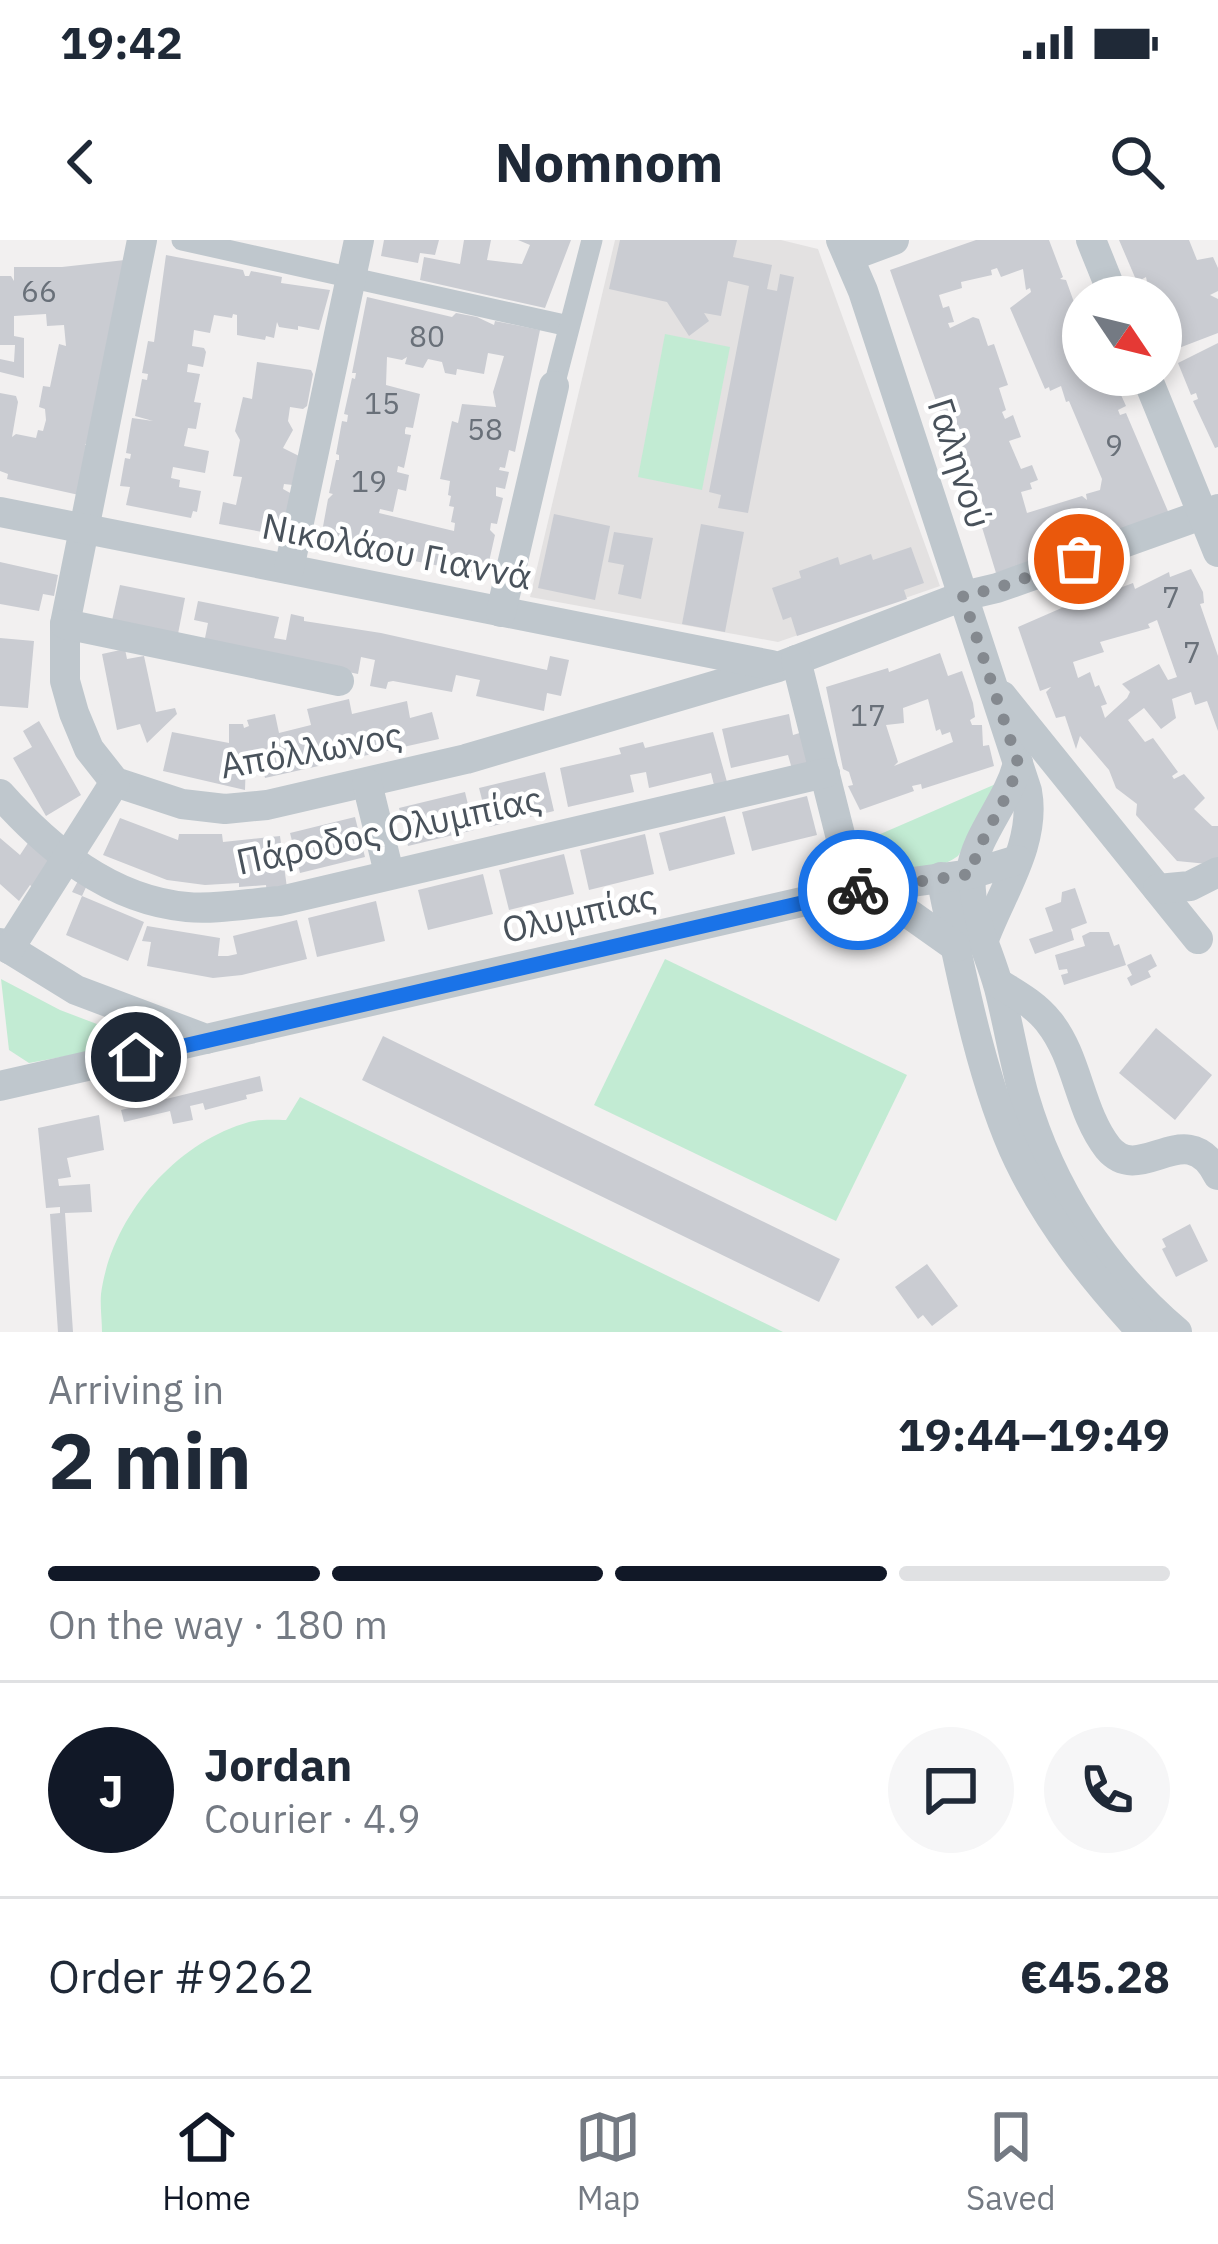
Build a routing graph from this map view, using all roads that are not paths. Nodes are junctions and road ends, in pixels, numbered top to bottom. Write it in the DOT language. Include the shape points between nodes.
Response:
graph roads {
  1 [pos="142,240"];
  2 [pos="182,240"];
  3 [pos="359,240"];
  4 [pos="592,240"];
  5 [pos="894,240"];
  6 [pos="1090,240"];
  7 [pos="846,248"];
  8 [pos="1105,276"];
  9 [pos="350,280"];
  10 [pos="569,326"];
  11 [pos="554,386"];
  12 [pos="1156,396"];
  13 [pos="1210,511"];
  14 [pos="0,512"];
  15 [pos="85,529"];
  16 [pos="1218,552"];
  17 [pos="289,569"];
  18 [pos="963,596"];
  19 [pos="501,611"];
  20 [pos="65,624"];
  21 [pos="787,663"];
  22 [pos="340,681"];
  23 [pos="991,682"];
  24 [pos="1018,763"];
  25 [pos="825,773"];
  26 [pos="115,782"];
  27 [pos="367,783"];
  28 [pos="0,794"];
  29 [pos="67,858"];
  30 [pos="1017,860"];
  31 [pos="1218,872"];
  32 [pos="389,873"];
  33 [pos="956,876"];
  34 [pos="1159,889"];
  35 [pos="854,890"];
  36 [pos="1198,939"];
  37 [pos="970,945"];
  38 [pos="4,946"];
  39 [pos="998,983"];
  40 [pos="206,1039"];
  41 [pos="0,1086"];
  42 [pos="1218,1175"];
  43 [pos="1142,1332"];
  44 [pos="1177,1332"];
  1 -- 15 [label="street"];
  2 -- 9 [label="street"];
  3 -- 9 [label="street"];
  4 -- 10 [label="street"];
  5 -- 7 [label="street"];
  6 -- 8 [label="street"];
  7 -- 18 [label="street, Γαληνού"];
  9 -- 10 [label="street"];
  9 -- 17 [label="street"];
  10 -- 11 [label="street"];
  11 -- 19 [label="street"];
  12 -- 13 [label="street"];
  13 -- 16 [label="street"];
  13 -- 18 [label="street, Απόλλωνος"];
  14 -- 15 [label="street, Νικολάου Γιαννά"];
  15 -- 17 [label="street, Νικολάου Γιαννά"];
  15 -- 20 [label="street"];
  17 -- 19 [label="street, Νικολάου Γιαννά"];
  18 -- 21 [label="street, Απόλλωνος"];
  18 -- 23 [label="street, Γαληνού"];
  19 -- 21 [label="street, Νικολάου Γιαννά"];
  20 -- 22 [label="street"];
  20 -- 26 [label="street" via="74,713 88,749"];
  21 -- 25 [label="street"];
  21 -- 27 [label="street, Απόλλωνος"];
  23 -- 24 [label="street, Γαληνού"];
  23 -- 34 [label="street"];
  24 -- 30 [label="street, Γαληνού" via="1031,811"];
  24 -- 33 [label="street" via="974,858"];
  25 -- 32 [label="street, Πάροδος Ολυμπίας"];
  25 -- 35 [label="street"];
  26 -- 27 [label="street, Απόλλωνος" via="225,809"];
  26 -- 29 [label="street"];
  27 -- 32 [label="street"];
  28 -- 29 [label="street, Πάροδος Ολυμπίας"];
  29 -- 32 [label="street, Πάροδος Ολυμπίας" via="122,891 187,907 280,901"];
  29 -- 38 [label="street"];
  30 -- 33 [label="street"];
  30 -- 37 [label="street, Γαληνού"];
  31 -- 34 [label="street"];
  33 -- 35 [label="street, Ολυμπίας"];
  33 -- 37 [label="street" via="971,901"];
  34 -- 36 [label="street"];
  35 -- 37 [label="street"];
  35 -- 40 [label="street, Ολυμπίας"];
  37 -- 39 [label="street"];
  37 -- 43 [label="street" via="998,1105 1017,1157 1085,1267"];
  38 -- 40 [label="street" via="76,990"];
  39 -- 42 [label="street" via="1048,1021 1109,1150 1135,1164 1160,1151 1190,1150"];
  39 -- 44 [label="street" via="1024,1094 1062,1192 1086,1234"];
  40 -- 41 [label="street, Ολυμπίας"];
}
